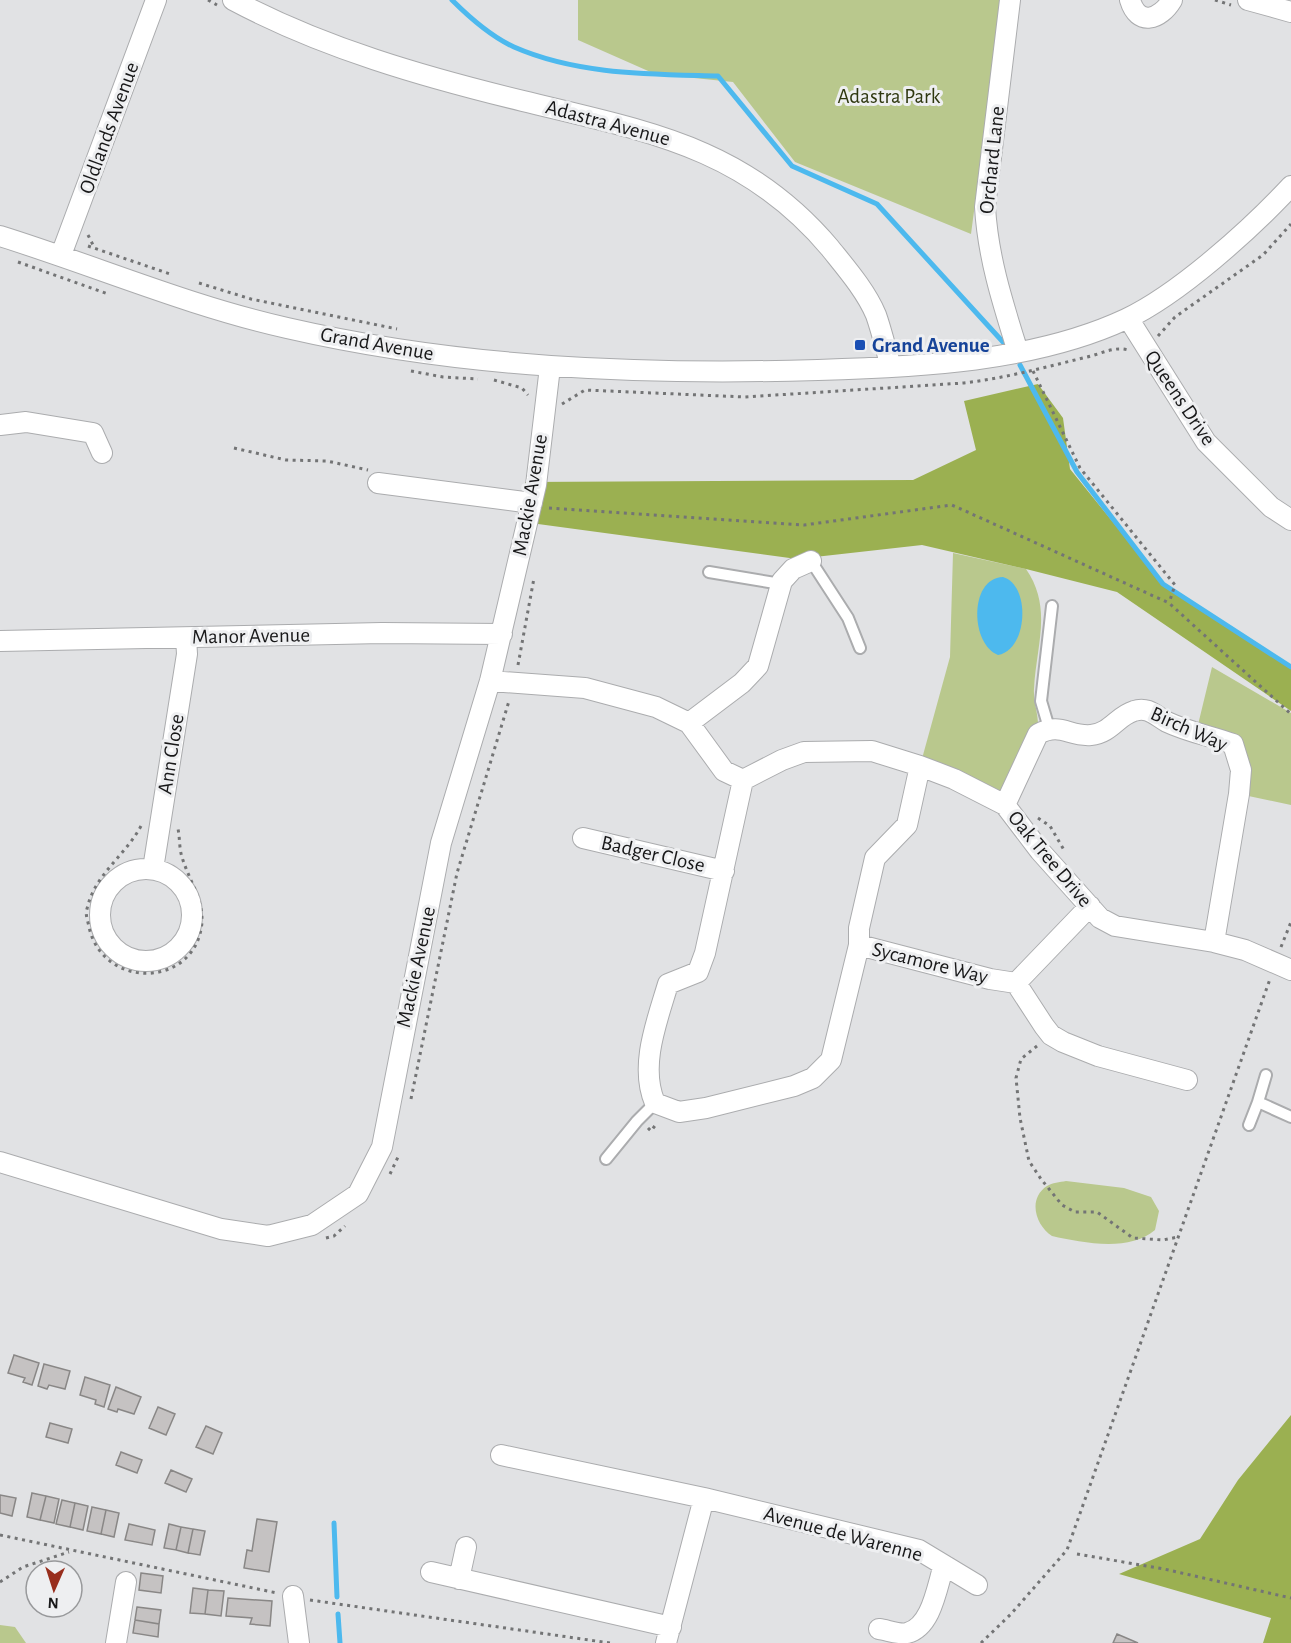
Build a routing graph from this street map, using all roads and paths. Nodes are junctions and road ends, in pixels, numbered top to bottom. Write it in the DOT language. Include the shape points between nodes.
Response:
graph roads {
  1 [pos="156,0"];
  2 [pos="208,0"];
  3 [pos="1010,0"];
  4 [pos="1130,0"];
  5 [pos="1172,0"];
  6 [pos="1248,0"];
  7 [pos="229,5"];
  8 [pos="1291,12"];
  9 [pos="1291,186"];
  10 [pos="1291,224"];
  11 [pos="0,236"];
  12 [pos="64,248"];
  13 [pos="177,276"];
  14 [pos="198,283"];
  15 [pos="1128,318"];
  16 [pos="406,330"];
  17 [pos="1163,332"];
  18 [pos="1154,343"];
  19 [pos="1018,352"];
  20 [pos="550,367"];
  21 [pos="891,368"];
  22 [pos="1033,370"];
  23 [pos="996,379"];
  24 [pos="564,405"];
  25 [pos="561,411"];
  26 [pos="0,425"];
  27 [pos="102,453"];
  28 [pos="378,483"];
  29 [pos="538,509"];
  30 [pos="1291,520"];
  31 [pos="811,561"];
  32 [pos="709,572"];
  33 [pos="535,576"];
  34 [pos="781,584"];
  35 [pos="1169,603"];
  36 [pos="1052,606"];
  37 [pos="502,634"];
  38 [pos="186,638"];
  39 [pos="0,641"];
  40 [pos="860,648"];
  41 [pos="490,681"];
  42 [pos="514,681"];
  43 [pos="1291,714"];
  44 [pos="689,723"];
  45 [pos="1049,728"];
  46 [pos="920,766"];
  47 [pos="743,780"];
  48 [pos="1005,806"];
  49 [pos="1033,814"];
  50 [pos="583,838"];
  51 [pos="1066,853"];
  52 [pos="153,869"];
  53 [pos="724,871"];
  54 [pos="1090,906"];
  55 [pos="1291,922"];
  56 [pos="1214,942"];
  57 [pos="859,945"];
  58 [pos="1284,966"];
  59 [pos="1016,983"];
  60 [pos="1051,1035"];
  61 [pos="1266,1075"];
  62 [pos="1187,1080"];
  63 [pos="1258,1102"];
  64 [pos="410,1103"];
  65 [pos="658,1111"];
  66 [pos="1291,1117"];
  67 [pos="637,1120"];
  68 [pos="1250,1125"];
  69 [pos="400,1150"];
  70 [pos="606,1159"];
  71 [pos="0,1162"];
  72 [pos="386,1181"];
  73 [pos="350,1222"];
  74 [pos="1178,1237"];
  75 [pos="322,1240"];
  76 [pos="501,1455"];
  77 [pos="704,1498"];
  78 [pos="0,1535"];
  79 [pos="466,1547"];
  80 [pos="72,1551"];
  81 [pos="1077,1554"];
  82 [pos="944,1565"];
  83 [pos="431,1572"];
  84 [pos="459,1579"];
  85 [pos="0,1582"];
  86 [pos="126,1582"];
  87 [pos="976,1585"];
  88 [pos="293,1596"];
  89 [pos="1291,1598"];
  90 [pos="879,1629"];
  91 [pos="668,1635"];
  92 [pos="116,1643"];
  93 [pos="299,1643"];
  94 [pos="610,1643"];
  95 [pos="981,1643"];
  1 -- 12 [label="street, Oldlands Avenue"];
  2 -- 7 [label="path"];
  3 -- 19 [label="street, Orchard Lane" via="985,207 998,290"];
  4 -- 5 [label="street" via="1133,10 1143,17 1153,17 1165,12"];
  6 -- 8 [label="street"];
  7 -- 21 [label="street, Adastra Avenue" via="399,67 613,121 700,150 764,186 793,207 815,230 848,269 876,314"];
  9 -- 15 [label="street, Grand Avenue" via="1264,216 1198,270"];
  10 -- 17 [label="path" via="1263,255 1175,317"];
  11 -- 12 [label="street, Grand Avenue"];
  12 -- 13 [label="path" via="94,247"];
  12 -- 20 [label="street, Grand Avenue" via="204,306 285,328 436,355"];
  14 -- 16 [label="path" via="307,311"];
  15 -- 18 [label="street, Queens Drive"];
  15 -- 19 [label="street, Grand Avenue" via="1070,340"];
  17 -- 18 [label="path"];
  17 -- 18 [label="path"];
  18 -- 22 [label="path"];
  18 -- 30 [label="street, Queens Drive" via="1206,442 1271,507"];
  19 -- 21 [label="street, Grand Avenue"];
  20 -- 21 [label="street, Grand Avenue" via="696,373"];
  20 -- 29 [label="street, Mackie Avenue" via="536,485"];
  22 -- 23 [label="path"];
  22 -- 35 [label="path" via="1080,468 1175,585"];
  24 -- 25 [label="path"];
  26 -- 27 [label="street" via="26,422 93,433"];
  28 -- 29 [label="street"];
  29 -- 35 [label="path" via="804,525 952,505"];
  29 -- 37 [label="street, Mackie Avenue"];
  31 -- 34 [label="street" via="794,569"];
  31 -- 40 [label="lane" via="848,618"];
  32 -- 34 [label="lane"];
  33 -- 42 [label="path"];
  34 -- 44 [label="street" via="758,666"];
  35 -- 43 [label="path"];
  36 -- 45 [label="lane" via="1041,701"];
  37 -- 38 [label="street, Manor Avenue"];
  37 -- 41 [label="street, Mackie Avenue"];
  38 -- 39 [label="street, Manor Avenue"];
  38 -- 52 [label="street, Ann Close" via="187,654"];
  41 -- 42 [label="street"];
  41 -- 71 [label="street, Mackie Avenue" via="441,843 382,1147 358,1194 312,1225 268,1236 221,1229"];
  42 -- 44 [label="street" via="585,688 656,707"];
  42 -- 64 [label="path" via="457,873"];
  44 -- 47 [label="street" via="724,771"];
  45 -- 48 [label="street" via="1038,734"];
  45 -- 56 [label="street, Birch Way" via="1080,735 1102,733 1132,711 1142,709 1179,727 1233,744 1241,770 1239,794"];
  46 -- 47 [label="street, Oak Tree Drive" via="872,752 804,752"];
  46 -- 48 [label="street, Oak Tree Drive"];
  46 -- 57 [label="street, Sycamore Way" via="907,825 874,858"];
  47 -- 53 [label="street, Badger Close"];
  48 -- 54 [label="street, Oak Tree Drive"];
  49 -- 51 [label="path" via="1050,826"];
  50 -- 53 [label="street, Badger Close"];
  52 -- 52 [label="street" via="168,874 184,891 192,913 182,942 171,953 140,960 113,948 100,922 100,908 113,882 125,874"];
  53 -- 65 [label="street, Badger Close" via="698,972 668,984 656,1023 648,1072"];
  54 -- 56 [label="street, Oak Tree Drive" via="1100,918 1115,926"];
  54 -- 59 [label="street, Sycamore Way"];
  55 -- 58 [label="path"];
  56 -- 58 [label="street, Oak Tree Drive"];
  57 -- 59 [label="street, Sycamore Way"];
  57 -- 65 [label="street" via="831,1060 813,1078 706,1108"];
  58 -- 74 [label="path"];
  59 -- 60 [label="street"];
  60 -- 62 [label="street" via="1098,1056"];
  60 -- 74 [label="path" via="1021,1059 1016,1078 1029,1161 1062,1205 1075,1212 1097,1212 1133,1238"];
  61 -- 63 [label="lane"];
  63 -- 66 [label="lane"];
  63 -- 68 [label="lane"];
  65 -- 67 [label="lane"];
  65 -- 67 [label="path" via="651,1131"];
  67 -- 70 [label="lane"];
  69 -- 72 [label="path"];
  73 -- 75 [label="path" via="334,1236"];
  74 -- 95 [label="path" via="1067,1550"];
  76 -- 77 [label="street, Avenue de Warenne"];
  77 -- 82 [label="street, Avenue de Warenne" via="919,1550"];
  77 -- 91 [label="street"];
  78 -- 80 [label="path"];
  79 -- 84 [label="street"];
  80 -- 85 [label="path" via="22,1567"];
  80 -- 88 [label="path"];
  81 -- 89 [label="path"];
  82 -- 87 [label="street, Avenue de Warenne"];
  82 -- 90 [label="street" via="928,1614 920,1626 906,1634"];
  83 -- 84 [label="street"];
  84 -- 91 [label="street"];
  86 -- 92 [label="street"];
  88 -- 93 [label="street"];
  88 -- 94 [label="path"];
}
